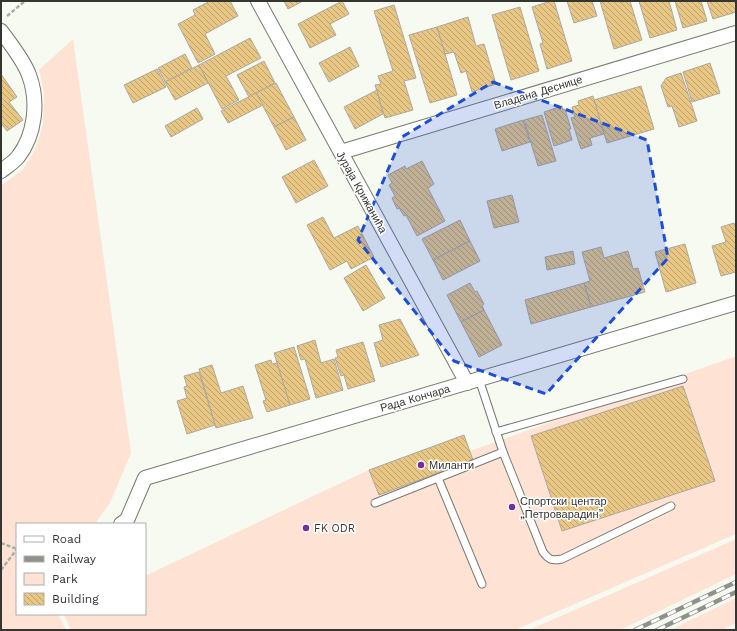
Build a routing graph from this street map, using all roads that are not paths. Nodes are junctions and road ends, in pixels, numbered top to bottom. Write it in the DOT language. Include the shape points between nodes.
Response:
graph roads {
  1 [pos="258,1"];
  2 [pos="1,32"];
  3 [pos="736,33"];
  4 [pos="341,152"];
  5 [pos="1,171"];
  6 [pos="736,303"];
  7 [pos="683,379"];
  8 [pos="473,381"];
  9 [pos="496,432"];
  10 [pos="503,452"];
  11 [pos="438,478"];
  12 [pos="375,503"];
  13 [pos="671,506"];
  14 [pos="122,523"];
  15 [pos="482,584"];
  1 -- 4 [label="street, Јураја Крижанића"];
  2 -- 5 [label="street" via="29,75 34,104 32,126 26,144 17,159"];
  3 -- 4 [label="street, Владана Деснице"];
  4 -- 8 [label="street, Јураја Крижанића"];
  6 -- 8 [label="street, Рада Кончара"];
  7 -- 9 [label="lane"];
  8 -- 9 [label="lane"];
  8 -- 14 [label="street, Рада Кончара" via="145,478 127,520"];
  9 -- 10 [label="lane"];
  10 -- 11 [label="lane"];
  10 -- 13 [label="lane" via="543,552 550,559 562,559"];
  11 -- 12 [label="lane"];
  11 -- 15 [label="lane"];
}
